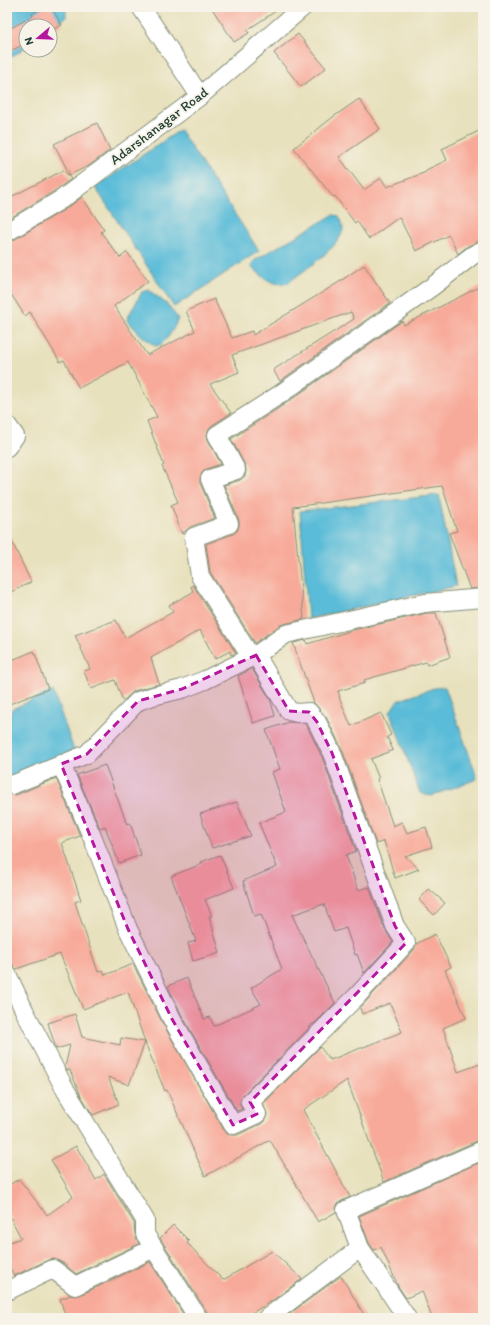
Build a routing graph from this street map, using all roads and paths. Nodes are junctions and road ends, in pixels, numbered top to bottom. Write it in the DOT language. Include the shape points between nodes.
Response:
graph roads {
  1 [pos="141,7"];
  2 [pos="303,7"];
  3 [pos="200,96"];
  4 [pos="7,232"];
  5 [pos="483,250"];
  6 [pos="7,424"];
  7 [pos="7,447"];
  8 [pos="483,598"];
  9 [pos="253,656"];
  10 [pos="61,764"];
  11 [pos="7,783"];
  12 [pos="7,974"];
  13 [pos="483,1150"];
  14 [pos="154,1248"];
  15 [pos="360,1248"];
  16 [pos="7,1292"];
  17 [pos="198,1318"];
  18 [pos="267,1318"];
  19 [pos="407,1318"];
  1 -- 3 [label="street"];
  2 -- 3 [label="street, Adarshanagar Road"];
  3 -- 4 [label="street, Adarshanagar Road" via="62,199"];
  5 -- 9 [label="street" via="279,395 217,435 236,470 210,479 229,524 194,537 200,576"];
  6 -- 7 [label="street" via="15,436"];
  8 -- 9 [label="street" via="425,603 286,634"];
  9 -- 10 [label="street" via="205,680 138,701 87,754"];
  9 -- 10 [label="street" via="289,712 309,712 317,722 332,753 394,926 406,943 356,997 250,1102 257,1114 233,1125 172,1019 128,929"];
  10 -- 11 [label="street" via="12,785"];
  12 -- 14 [label="street" via="66,1090 145,1220 145,1234"];
  13 -- 15 [label="street" via="346,1210"];
  14 -- 16 [label="street" via="75,1286 53,1269"];
  14 -- 17 [label="street"];
  15 -- 18 [label="street"];
  15 -- 19 [label="street"];
}
